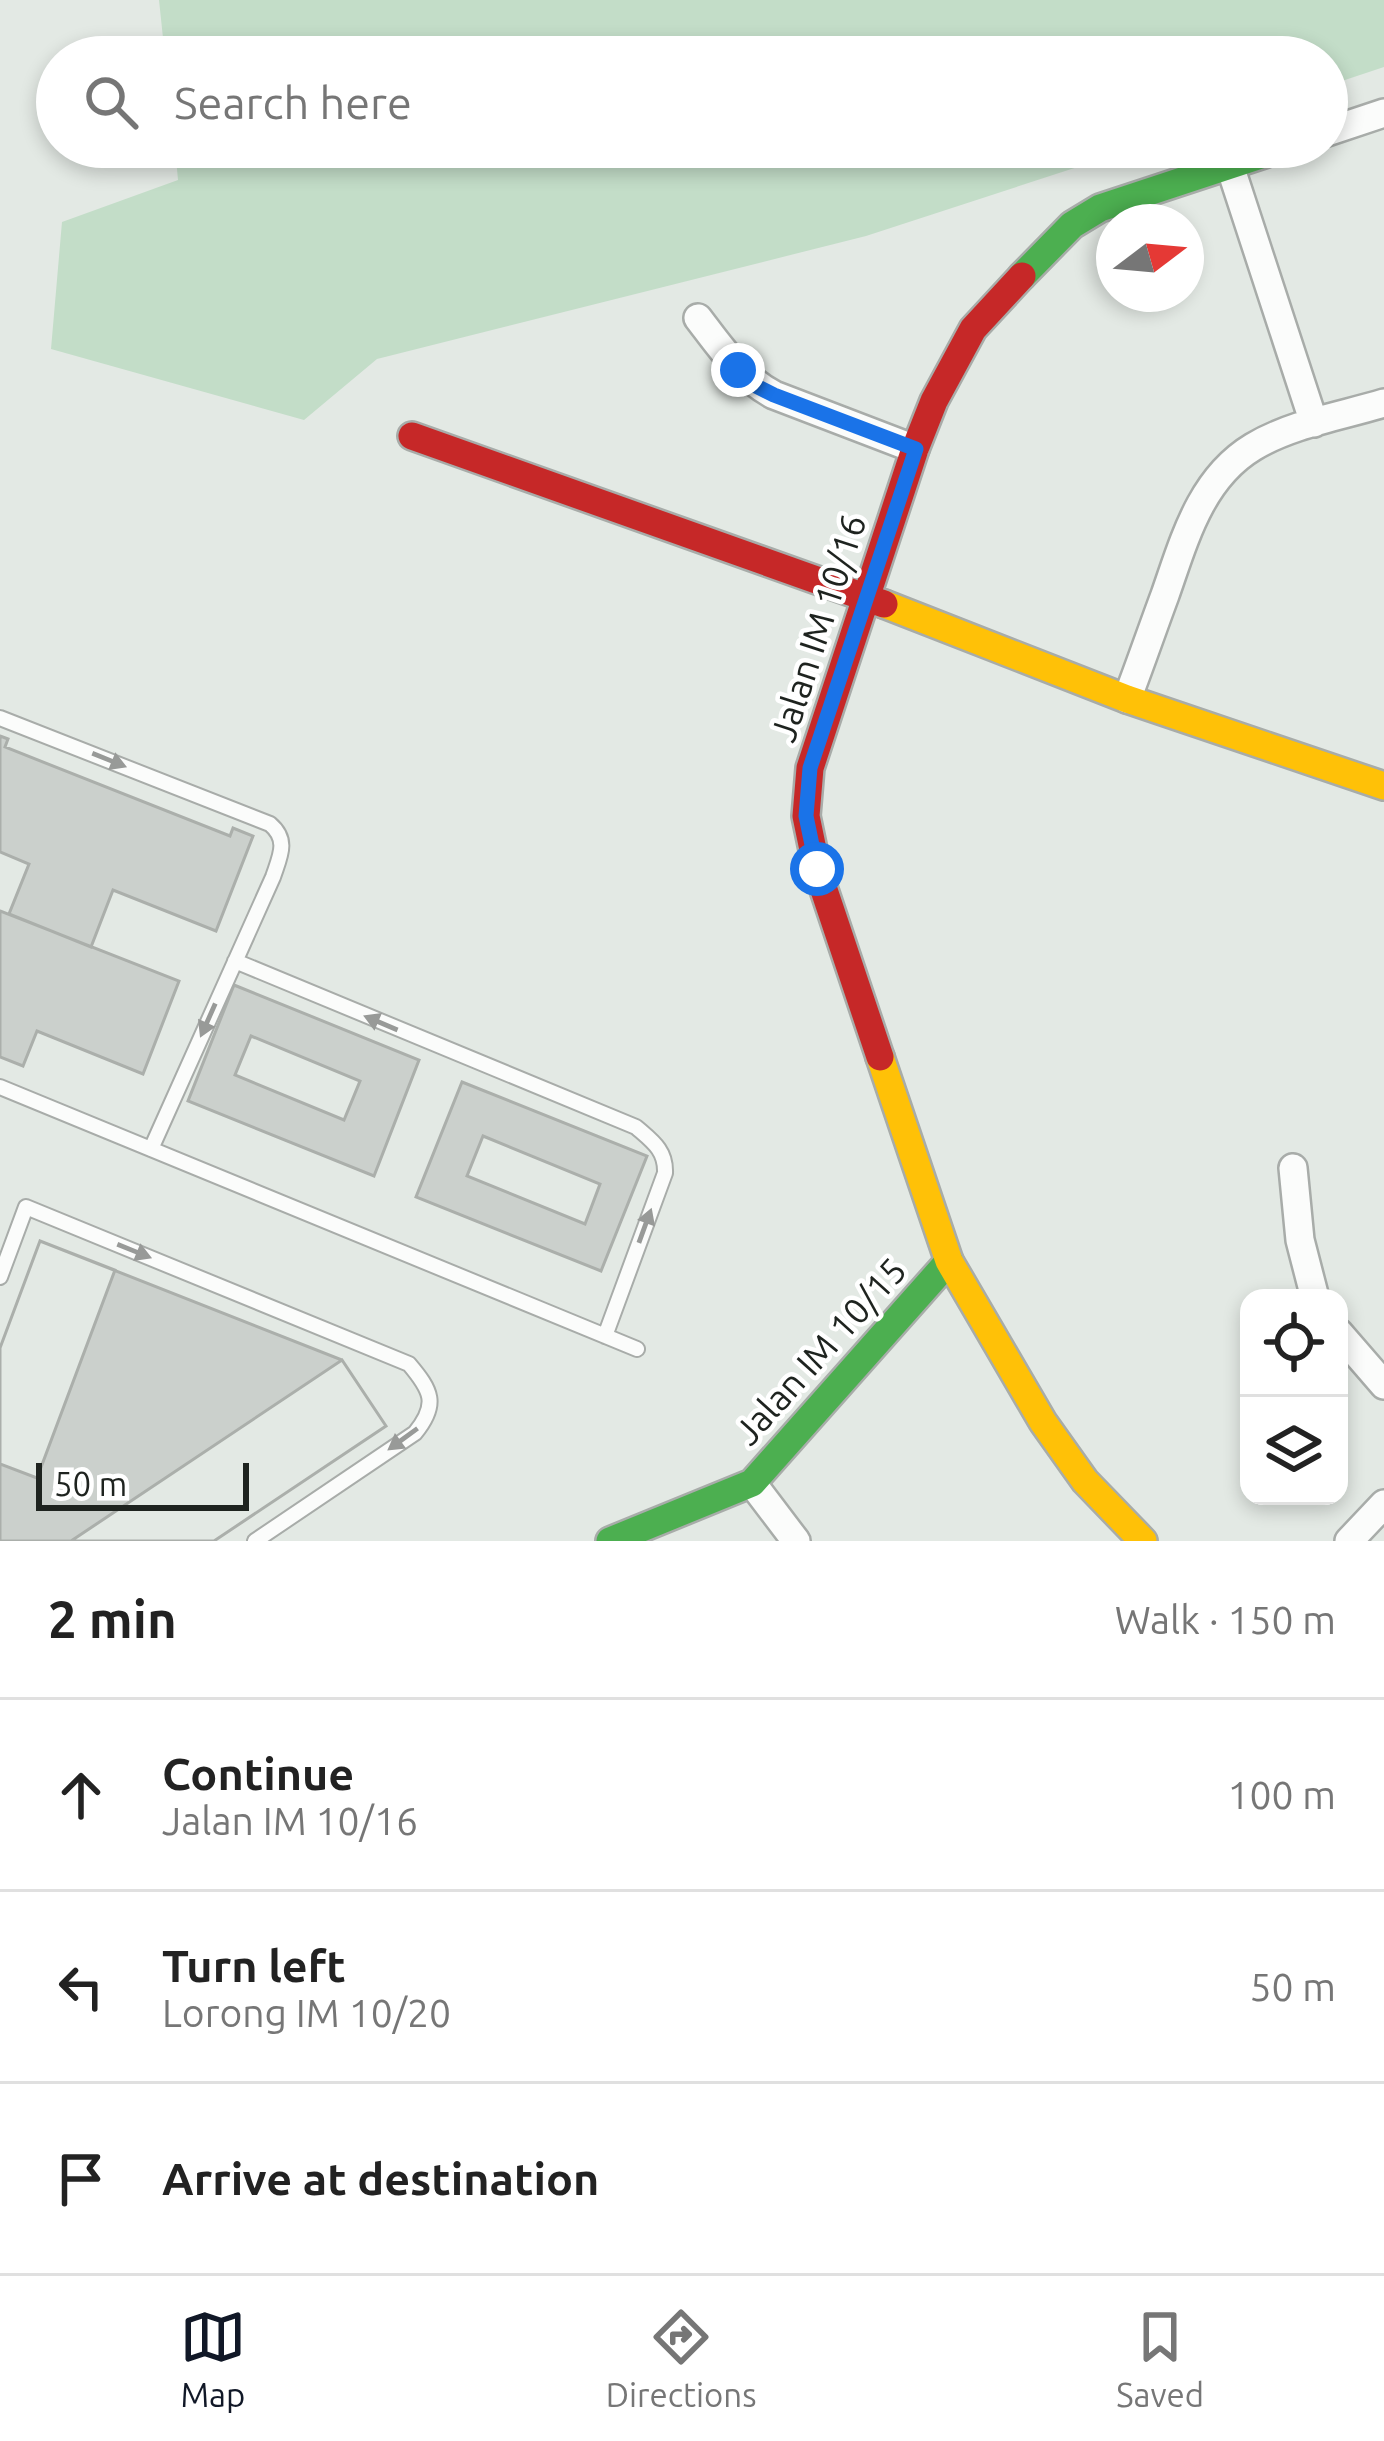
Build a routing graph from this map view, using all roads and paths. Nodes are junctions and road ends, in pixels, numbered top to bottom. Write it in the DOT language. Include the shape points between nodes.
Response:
graph roads {
  1 [pos="1384,112"];
  2 [pos="1348,125"];
  3 [pos="1224,168"];
  4 [pos="1231,168"];
  5 [pos="698,318"];
  6 [pos="1384,404"];
  7 [pos="1314,423"];
  8 [pos="412,436"];
  9 [pos="916,449"];
  10 [pos="866,597"];
  11 [pos="1127,700"];
  12 [pos="0,718"];
  13 [pos="1384,786"];
  14 [pos="235,961"];
  15 [pos="0,1088"];
  16 [pos="151,1149"];
  17 [pos="1293,1168"];
  18 [pos="949,1261"];
  19 [pos="0,1277"];
  20 [pos="1313,1289"];
  21 [pos="605,1336"];
  22 [pos="1348,1343"];
  23 [pos="637,1349"];
  24 [pos="1384,1385"];
  25 [pos="752,1483"];
  26 [pos="1384,1504"];
  27 [pos="255,1541"];
  28 [pos="610,1541"];
  29 [pos="796,1541"];
  30 [pos="1142,1541"];
  31 [pos="1349,1541"];
  1 -- 2 [label="street"];
  3 -- 9 [label="street, Jalan IM 10/16" via="1113,202 1072,225 973,329"];
  4 -- 7 [label="street"];
  5 -- 9 [label="street" via="754,385"];
  6 -- 7 [label="street"];
  7 -- 11 [label="street" via="1250,448 1205,494"];
  8 -- 10 [label="street"];
  9 -- 10 [label="street, Jalan IM 10/16"];
  10 -- 11 [label="street"];
  10 -- 18 [label="street, Jalan IM 10/16" via="810,768 806,816"];
  11 -- 13 [label="street"];
  12 -- 14 [label="lane, one-way" via="279,832 278,861"];
  14 -- 16 [label="lane, one-way"];
  21 -- 14 [label="lane, one-way" via="664,1173 659,1147 636,1127"];
  15 -- 16 [label="lane"];
  16 -- 21 [label="lane"];
  17 -- 20 [label="street"];
  18 -- 25 [label="street, Jalan IM 10/15"];
  18 -- 30 [label="street, Jalan IM 10/16" via="1043,1422 1084,1481"];
  19 -- 27 [label="lane, one-way" via="26,1207 409,1364 430,1401 415,1432"];
  21 -- 23 [label="lane"];
  22 -- 24 [label="street"];
  25 -- 28 [label="street, Jalan IM 10/15"];
  25 -- 29 [label="street"];
  26 -- 31 [label="street"];
}
